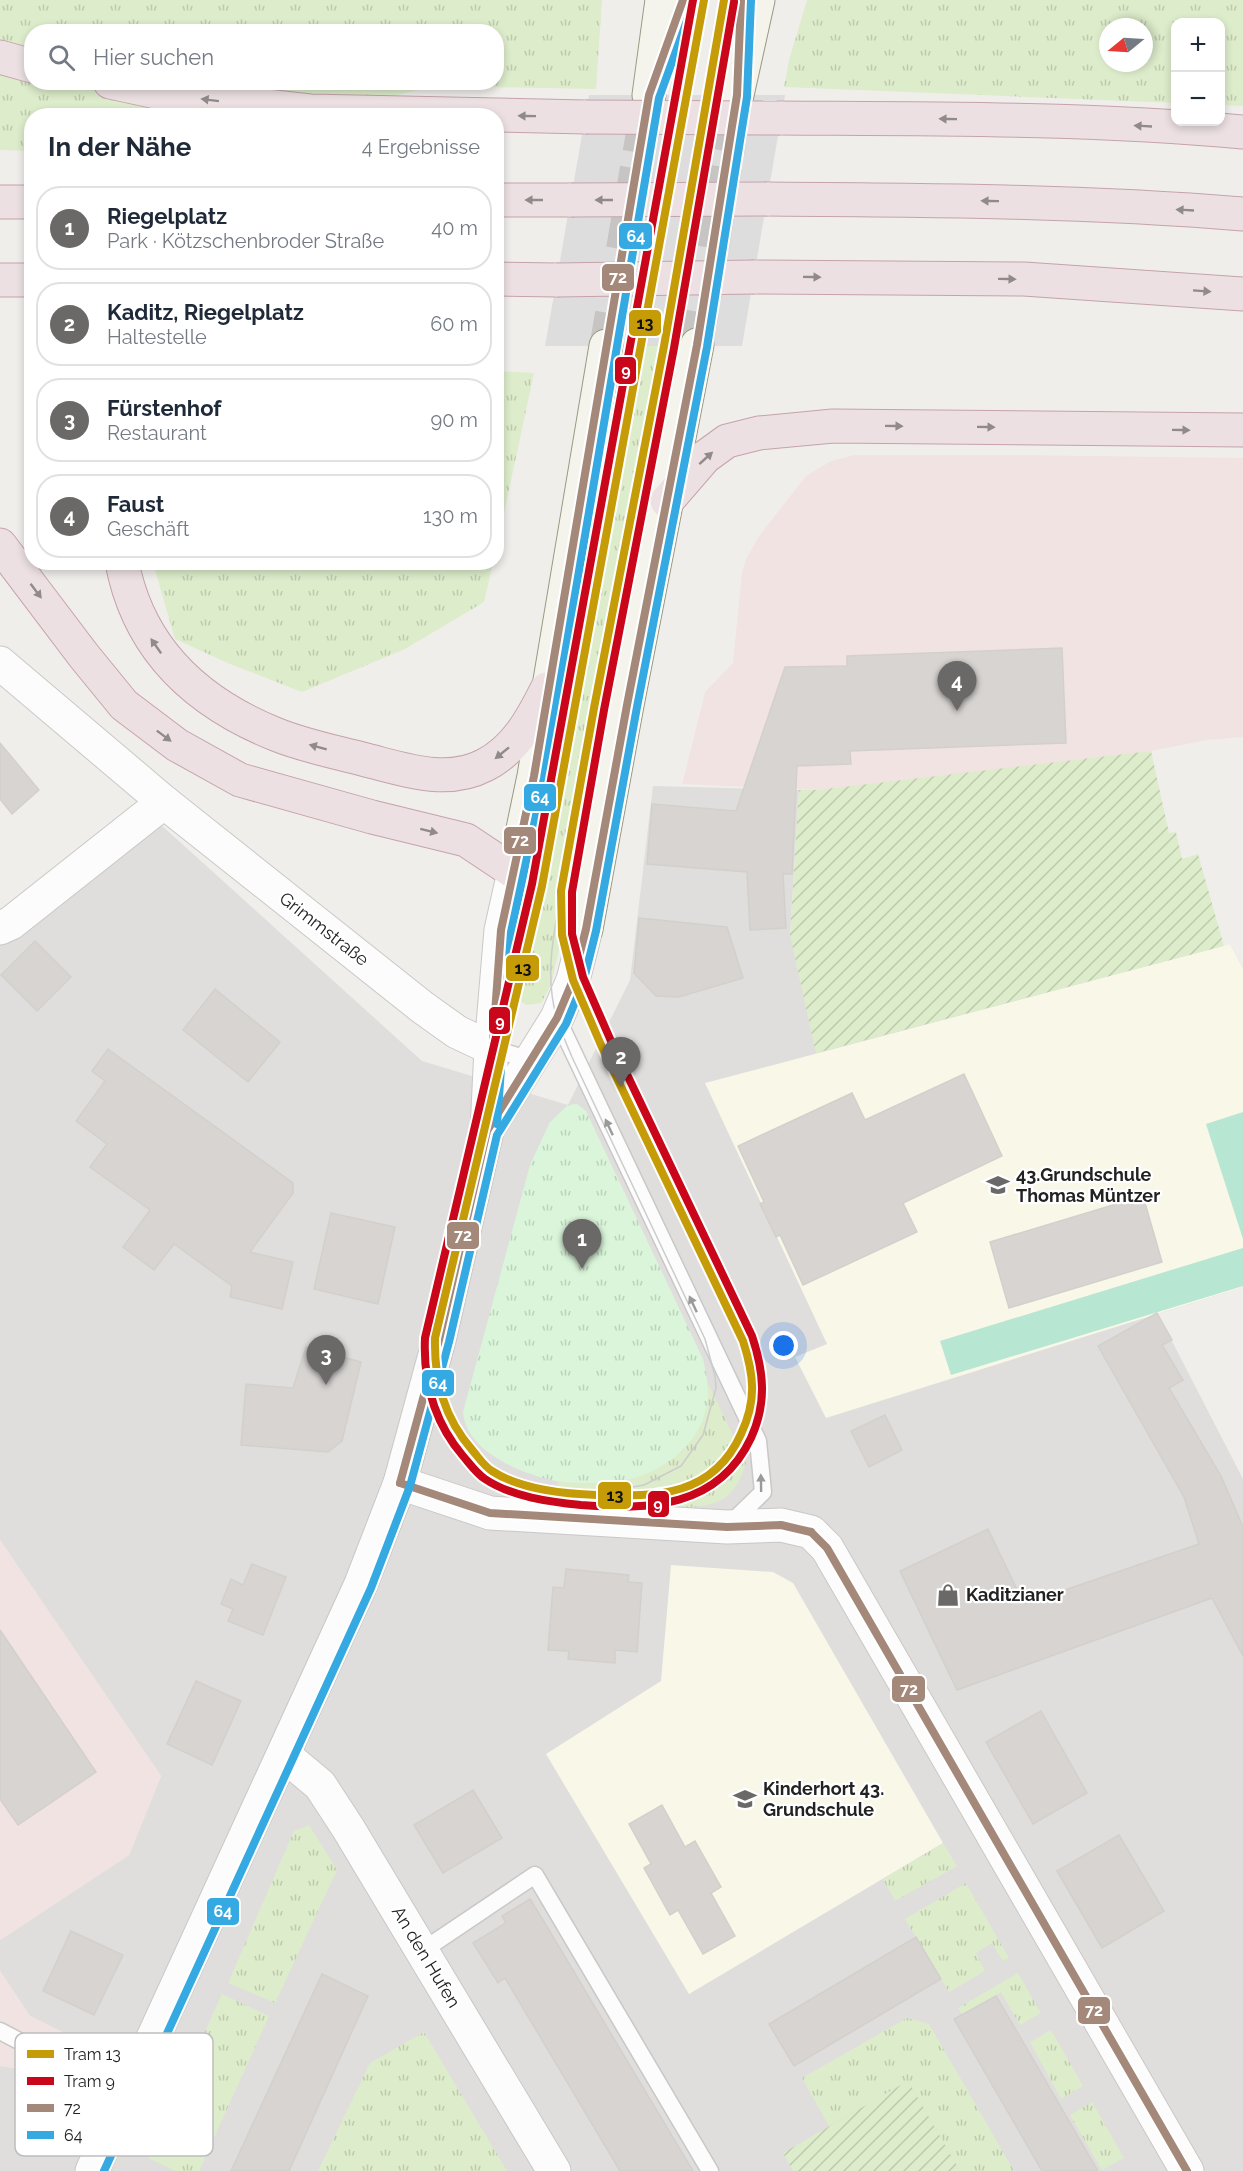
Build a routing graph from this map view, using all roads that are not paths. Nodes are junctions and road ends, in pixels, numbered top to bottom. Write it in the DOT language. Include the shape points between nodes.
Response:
graph roads {
  1 [pos="662,0"];
  2 [pos="682,0"];
  3 [pos="741,0"];
  4 [pos="758,0"];
  5 [pos="0,57"];
  6 [pos="24,64"];
  7 [pos="147,90"];
  8 [pos="649,95"];
  9 [pos="737,95"];
  10 [pos="284,108"];
  11 [pos="504,115"];
  12 [pos="1243,132"];
  13 [pos="504,200"];
  14 [pos="0,202"];
  15 [pos="24,202"];
  16 [pos="1243,214"];
  17 [pos="504,279"];
  18 [pos="0,280"];
  19 [pos="24,280"];
  20 [pos="1243,294"];
  21 [pos="697,345"];
  22 [pos="606,346"];
  23 [pos="1243,430"];
  24 [pos="667,501"];
  25 [pos="0,544"];
  26 [pos="123,570"];
  27 [pos="0,663"];
  28 [pos="547,689"];
  29 [pos="164,802"];
  30 [pos="514,872"];
  31 [pos="0,928"];
  32 [pos="586,929"];
  33 [pos="557,1018"];
  34 [pos="491,1047"];
  35 [pos="530,1060"];
  36 [pos="487,1131"];
  37 [pos="400,1483"];
  38 [pos="727,1527"];
  39 [pos="284,1755"];
  40 [pos="422,1951"];
  41 [pos="0,2031"];
  42 [pos="156,2033"];
  43 [pos="15,2039"];
  44 [pos="99,2156"];
  45 [pos="92,2171"];
  46 [pos="554,2171"];
  47 [pos="710,2171"];
  48 [pos="1186,2171"];
  1 -- 8 [label="main road"];
  2 -- 8 [label="lane"];
  3 -- 9 [label="lane"];
  4 -- 9 [label="main road"];
  5 -- 6 [label="highway"];
  10 -- 7 [label="highway, one-way, bridge"];
  12 -- 11 [label="highway, one-way, bridge" via="1082,122"];
  16 -- 13 [label="highway, one-way, bridge" via="1061,203 914,200"];
  14 -- 15 [label="highway"];
  17 -- 20 [label="highway, one-way, bridge" via="1024,279"];
  18 -- 19 [label="highway"];
  21 -- 24 [label="main road"];
  22 -- 28 [label="main road"];
  24 -- 23 [label="highway, one-way" via="705,457 727,441 759,433 833,426"];
  24 -- 32 [label="main road"];
  25 -- 30 [label="highway, one-way" via="124,705 177,745 240,780 466,840"];
  28 -- 26 [label="highway, one-way" via="512,745 499,757 464,773 422,774 307,744 276,734 218,704 168,662 136,609"];
  27 -- 29 [label="street, Grimmstraße"];
  28 -- 30 [label="main road"];
  29 -- 31 [label="street"];
  29 -- 34 [label="street, Grimmstraße" via="422,1007 458,1032"];
  30 -- 34 [label="street" via="501,930"];
  32 -- 33 [label="street" via="573,980"];
  33 -- 35 [label="street"];
  38 -- 33 [label="lane, one-way" via="763,1492 758,1441"];
  34 -- 35 [label="lane"];
  34 -- 36 [label="street"];
  35 -- 36 [label="street"];
  36 -- 37 [label="street" via="439,1340"];
  37 -- 38 [label="street" via="490,1513"];
  37 -- 39 [label="street" via="361,1584"];
  38 -- 48 [label="street" via="781,1525 811,1532 827,1548"];
  39 -- 40 [label="street, An den Hufen" via="320,1785"];
  39 -- 42 [label="street"];
  40 -- 46 [label="street, An den Hufen"];
  40 -- 47 [label="lane" via="536,1875"];
  41 -- 43 [label="lane"];
  44 -- 45 [label="street"];
}
